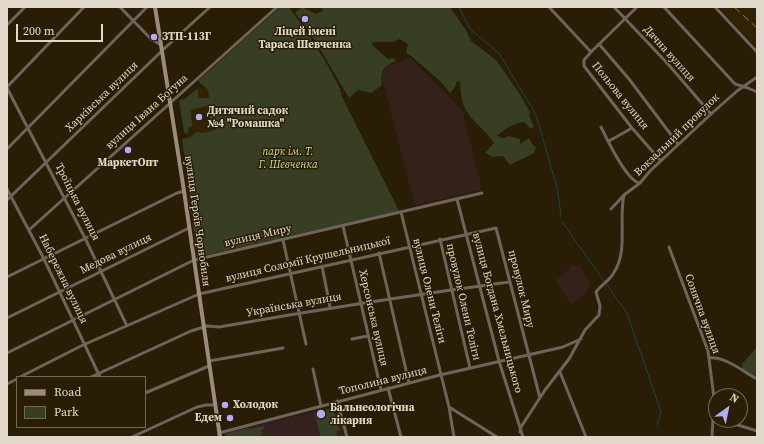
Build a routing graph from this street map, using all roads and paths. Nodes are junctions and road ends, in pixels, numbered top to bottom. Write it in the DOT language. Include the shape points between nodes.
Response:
graph roads {
  1 [pos="25,7"];
  2 [pos="84,7"];
  3 [pos="120,7"];
  4 [pos="147,7"];
  5 [pos="155,7"];
  6 [pos="210,7"];
  7 [pos="278,7"];
  8 [pos="549,7"];
  9 [pos="614,7"];
  10 [pos="637,7"];
  11 [pos="664,7"];
  12 [pos="715,7"];
  13 [pos="625,19"];
  14 [pos="133,21"];
  15 [pos="7,25"];
  16 [pos="599,44"];
  17 [pos="161,45"];
  18 [pos="162,52"];
  19 [pos="591,52"];
  20 [pos="757,52"];
  21 [pos="757,77"];
  22 [pos="9,83"];
  23 [pos="7,88"];
  24 [pos="744,88"];
  25 [pos="757,92"];
  26 [pos="170,102"];
  27 [pos="711,114"];
  28 [pos="601,127"];
  29 [pos="28,128"];
  30 [pos="632,128"];
  31 [pos="609,141"];
  32 [pos="678,144"];
  33 [pos="7,149"];
  34 [pos="660,160"];
  35 [pos="46,163"];
  36 [pos="640,183"];
  37 [pos="7,189"];
  38 [pos="184,191"];
  39 [pos="482,193"];
  40 [pos="624,195"];
  41 [pos="11,197"];
  42 [pos="65,198"];
  43 [pos="457,199"];
  44 [pos="7,200"];
  45 [pos="611,208"];
  46 [pos="401,212"];
  47 [pos="343,226"];
  48 [pos="189,228"];
  49 [pos="496,228"];
  50 [pos="29,230"];
  51 [pos="467,233"];
  52 [pos="85,238"];
  53 [pos="440,239"];
  54 [pos="283,240"];
  55 [pos="409,246"];
  56 [pos="668,247"];
  57 [pos="379,253"];
  58 [pos="44,259"];
  59 [pos="351,259"];
  60 [pos="194,260"];
  61 [pos="322,266"];
  62 [pos="7,272"];
  63 [pos="102,272"];
  64 [pos="291,274"];
  65 [pos="8,277"];
  66 [pos="509,282"];
  67 [pos="480,285"];
  68 [pos="450,289"];
  69 [pos="60,292"];
  70 [pos="199,294"];
  71 [pos="421,294"];
  72 [pos="114,298"];
  73 [pos="391,299"];
  74 [pos="361,303"];
  75 [pos="330,307"];
  76 [pos="300,312"];
  77 [pos="7,318"];
  78 [pos="72,320"];
  79 [pos="127,326"];
  80 [pos="204,327"];
  81 [pos="368,336"];
  82 [pos="581,338"];
  83 [pos="352,339"];
  84 [pos="306,344"];
  85 [pos="85,345"];
  86 [pos="283,348"];
  87 [pos="7,353"];
  88 [pos="528,354"];
  89 [pos="709,358"];
  90 [pos="499,361"];
  91 [pos="209,363"];
  92 [pos="470,368"];
  93 [pos="313,369"];
  94 [pos="560,372"];
  95 [pos="99,375"];
  96 [pos="440,375"];
  97 [pos="22,376"];
  98 [pos="757,379"];
  99 [pos="16,380"];
  100 [pos="409,383"];
  101 [pos="7,384"];
  102 [pos="388,388"];
  103 [pos="713,388"];
  104 [pos="381,390"];
  105 [pos="146,393"];
  106 [pos="540,398"];
  107 [pos="338,401"];
  108 [pos="215,405"];
  109 [pos="321,406"];
  110 [pos="449,407"];
  111 [pos="747,428"];
  112 [pos="757,431"];
  113 [pos="520,432"];
  114 [pos="219,435"];
  115 [pos="132,437"];
  116 [pos="347,437"];
  117 [pos="401,437"];
  118 [pos="454,437"];
  119 [pos="497,437"];
  120 [pos="523,437"];
  121 [pos="586,437"];
  1 -- 15 [label="street"];
  2 -- 22 [label="street"];
  3 -- 14 [label="street"];
  4 -- 14 [label="street"];
  5 -- 17 [label="street, вулиця Героїв Чорнобиля"];
  6 -- 18 [label="street, Харківська вулиця"];
  7 -- 26 [label="street, вулиця Івана Богуна"];
  8 -- 19 [label="street, Польова вулиця"];
  9 -- 13 [label="street, Дачна вулиця"];
  10 -- 13 [label="street"];
  11 -- 24 [label="street" via="735,84"];
  12 -- 20 [label="street"];
  13 -- 16 [label="street"];
  13 -- 27 [label="street, Дачна вулиця"];
  14 -- 17 [label="street"];
  14 -- 29 [label="street"];
  16 -- 19 [label="street"];
  16 -- 32 [label="street"];
  17 -- 18 [label="street, вулиця Героїв Чорнобиля"];
  18 -- 26 [label="street, вулиця Героїв Чорнобиля"];
  18 -- 35 [label="street, Харківська вулиця"];
  19 -- 30 [label="street, Польова вулиця" via="583,64"];
  21 -- 24 [label="street, Вокзальний провулок"];
  22 -- 23 [label="street"];
  23 -- 29 [label="street, Троїцька вулиця"];
  24 -- 25 [label="street"];
  24 -- 27 [label="street, Вокзальний провулок"];
  26 -- 38 [label="street, вулиця Героїв Чорнобиля"];
  26 -- 42 [label="street, вулиця Івана Богуна"];
  27 -- 32 [label="street, Вокзальний провулок"];
  28 -- 31 [label="street"];
  29 -- 33 [label="street"];
  29 -- 35 [label="street, Троїцька вулиця"];
  30 -- 31 [label="street"];
  30 -- 34 [label="street, Польова вулиця"];
  31 -- 36 [label="street" via="633,179"];
  32 -- 34 [label="street, Вокзальний провулок"];
  34 -- 36 [label="street, Вокзальний провулок"];
  35 -- 41 [label="street, Харківська вулиця"];
  35 -- 42 [label="street, Троїцька вулиця"];
  36 -- 40 [label="street, Вокзальний провулок"];
  37 -- 41 [label="street, Набережна вулиця"];
  38 -- 48 [label="street, вулиця Героїв Чорнобиля"];
  38 -- 52 [label="street"];
  39 -- 43 [label="street, вулиця Миру"];
  40 -- 45 [label="street, Вокзальний провулок"];
  40 -- 82 [label="street" via="623,240 619,263 613,275 596,292 600,311"];
  41 -- 44 [label="street, Харківська вулиця"];
  41 -- 50 [label="street, Набережна вулиця"];
  42 -- 50 [label="street, вулиця Івана Богуна"];
  42 -- 52 [label="street, Троїцька вулиця"];
  43 -- 46 [label="street, вулиця Миру"];
  43 -- 51 [label="street, вулиця Богдана Хмельницького"];
  46 -- 47 [label="street, вулиця Миру"];
  46 -- 55 [label="street, вулиця Олени Теліги"];
  47 -- 54 [label="street, вулиця Миру"];
  47 -- 59 [label="street, Херсонська вулиця"];
  48 -- 60 [label="street, вулиця Героїв Чорнобиля"];
  48 -- 63 [label="street, Медова вулиця"];
  49 -- 51 [label="street, вулиця Соломії Крушельницької"];
  49 -- 66 [label="street, провулок Миру"];
  50 -- 58 [label="street, Набережна вулиця"];
  51 -- 53 [label="street, вулиця Соломії Крушельницької"];
  51 -- 67 [label="street, вулиця Богдана Хмельницького"];
  52 -- 58 [label="street"];
  52 -- 63 [label="street, Троїцька вулиця"];
  53 -- 55 [label="street, вулиця Соломії Крушельницької"];
  53 -- 68 [label="street, провулок Олени Теліги"];
  54 -- 60 [label="street, вулиця Миру"];
  54 -- 64 [label="street"];
  55 -- 57 [label="street, вулиця Соломії Крушельницької"];
  55 -- 71 [label="street, вулиця Олени Теліги"];
  56 -- 89 [label="street, Сонячна вулиця"];
  57 -- 59 [label="street, вулиця Соломії Крушельницької"];
  57 -- 73 [label="street"];
  58 -- 65 [label="street"];
  58 -- 69 [label="street, Набережна вулиця"];
  59 -- 61 [label="street, вулиця Соломії Крушельницької"];
  59 -- 74 [label="street, Херсонська вулиця"];
  60 -- 70 [label="street, вулиця Героїв Чорнобиля"];
  60 -- 72 [label="street, вулиця Миру"];
  61 -- 64 [label="street, вулиця Соломії Крушельницької"];
  61 -- 75 [label="street"];
  62 -- 65 [label="street"];
  63 -- 69 [label="street, Медова вулиця"];
  63 -- 72 [label="street, Троїцька вулиця"];
  64 -- 70 [label="street, вулиця Соломії Крушельницької"];
  64 -- 76 [label="street"];
  66 -- 67 [label="street, Українська вулиця"];
  66 -- 88 [label="street, провулок Миру"];
  67 -- 68 [label="street, Українська вулиця"];
  67 -- 90 [label="street, вулиця Богдана Хмельницького"];
  68 -- 71 [label="street, Українська вулиця"];
  68 -- 92 [label="street, провулок Олени Теліги"];
  69 -- 77 [label="street, Медова вулиця"];
  69 -- 78 [label="street, Набережна вулиця"];
  70 -- 79 [label="street, вулиця Соломії Крушельницької"];
  70 -- 80 [label="street, вулиця Героїв Чорнобиля"];
  71 -- 73 [label="street, Українська вулиця"];
  71 -- 96 [label="street, вулиця Олени Теліги"];
  72 -- 78 [label="street, вулиця Миру"];
  72 -- 79 [label="street, Троїцька вулиця"];
  73 -- 74 [label="street, Українська вулиця"];
  73 -- 100 [label="street"];
  74 -- 75 [label="street, Українська вулиця"];
  74 -- 81 [label="street, Херсонська вулиця"];
  75 -- 76 [label="street, Українська вулиця"];
  76 -- 80 [label="street, Українська вулиця" via="219,327"];
  76 -- 84 [label="street"];
  78 -- 85 [label="street, Набережна вулиця"];
  78 -- 87 [label="street, вулиця Миру"];
  79 -- 85 [label="street, вулиця Соломії Крушельницької"];
  80 -- 91 [label="street, вулиця Героїв Чорнобиля"];
  80 -- 95 [label="street, Українська вулиця"];
  81 -- 83 [label="street"];
  81 -- 104 [label="street, Херсонська вулиця"];
  82 -- 88 [label="street" via="563,347"];
  82 -- 94 [label="street"];
  85 -- 95 [label="street, Набережна вулиця"];
  85 -- 97 [label="street, вулиця Соломії Крушельницької"];
  86 -- 91 [label="street"];
  88 -- 90 [label="street, Тополина вулиця"];
  88 -- 106 [label="street, провулок Миру"];
  89 -- 98 [label="street" via="723,360"];
  89 -- 103 [label="street, Сонячна вулиця"];
  90 -- 92 [label="street, Тополина вулиця"];
  90 -- 113 [label="street, вулиця Богдана Хмельницького"];
  91 -- 105 [label="street"];
  91 -- 108 [label="street, вулиця Героїв Чорнобиля"];
  92 -- 96 [label="street, Тополина вулиця"];
  93 -- 109 [label="street"];
  94 -- 106 [label="street"];
  94 -- 121 [label="street"];
  96 -- 100 [label="street, Тополина вулиця"];
  96 -- 110 [label="street"];
  99 -- 101 [label="street"];
  100 -- 102 [label="street, Тополина вулиця"];
  102 -- 104 [label="street, Тополина вулиця"];
  102 -- 117 [label="street"];
  104 -- 107 [label="street, Тополина вулиця"];
  106 -- 113 [label="street"];
  107 -- 109 [label="street, Тополина вулиця"];
  107 -- 116 [label="street"];
  108 -- 114 [label="street, вулиця Героїв Чорнобиля"];
  108 -- 115 [label="street" via="197,407"];
  109 -- 114 [label="street, Тополина вулиця"];
  110 -- 118 [label="street"];
  110 -- 119 [label="street"];
  111 -- 112 [label="street"];
  113 -- 120 [label="street, вулиця Богдана Хмельницького"];
}
